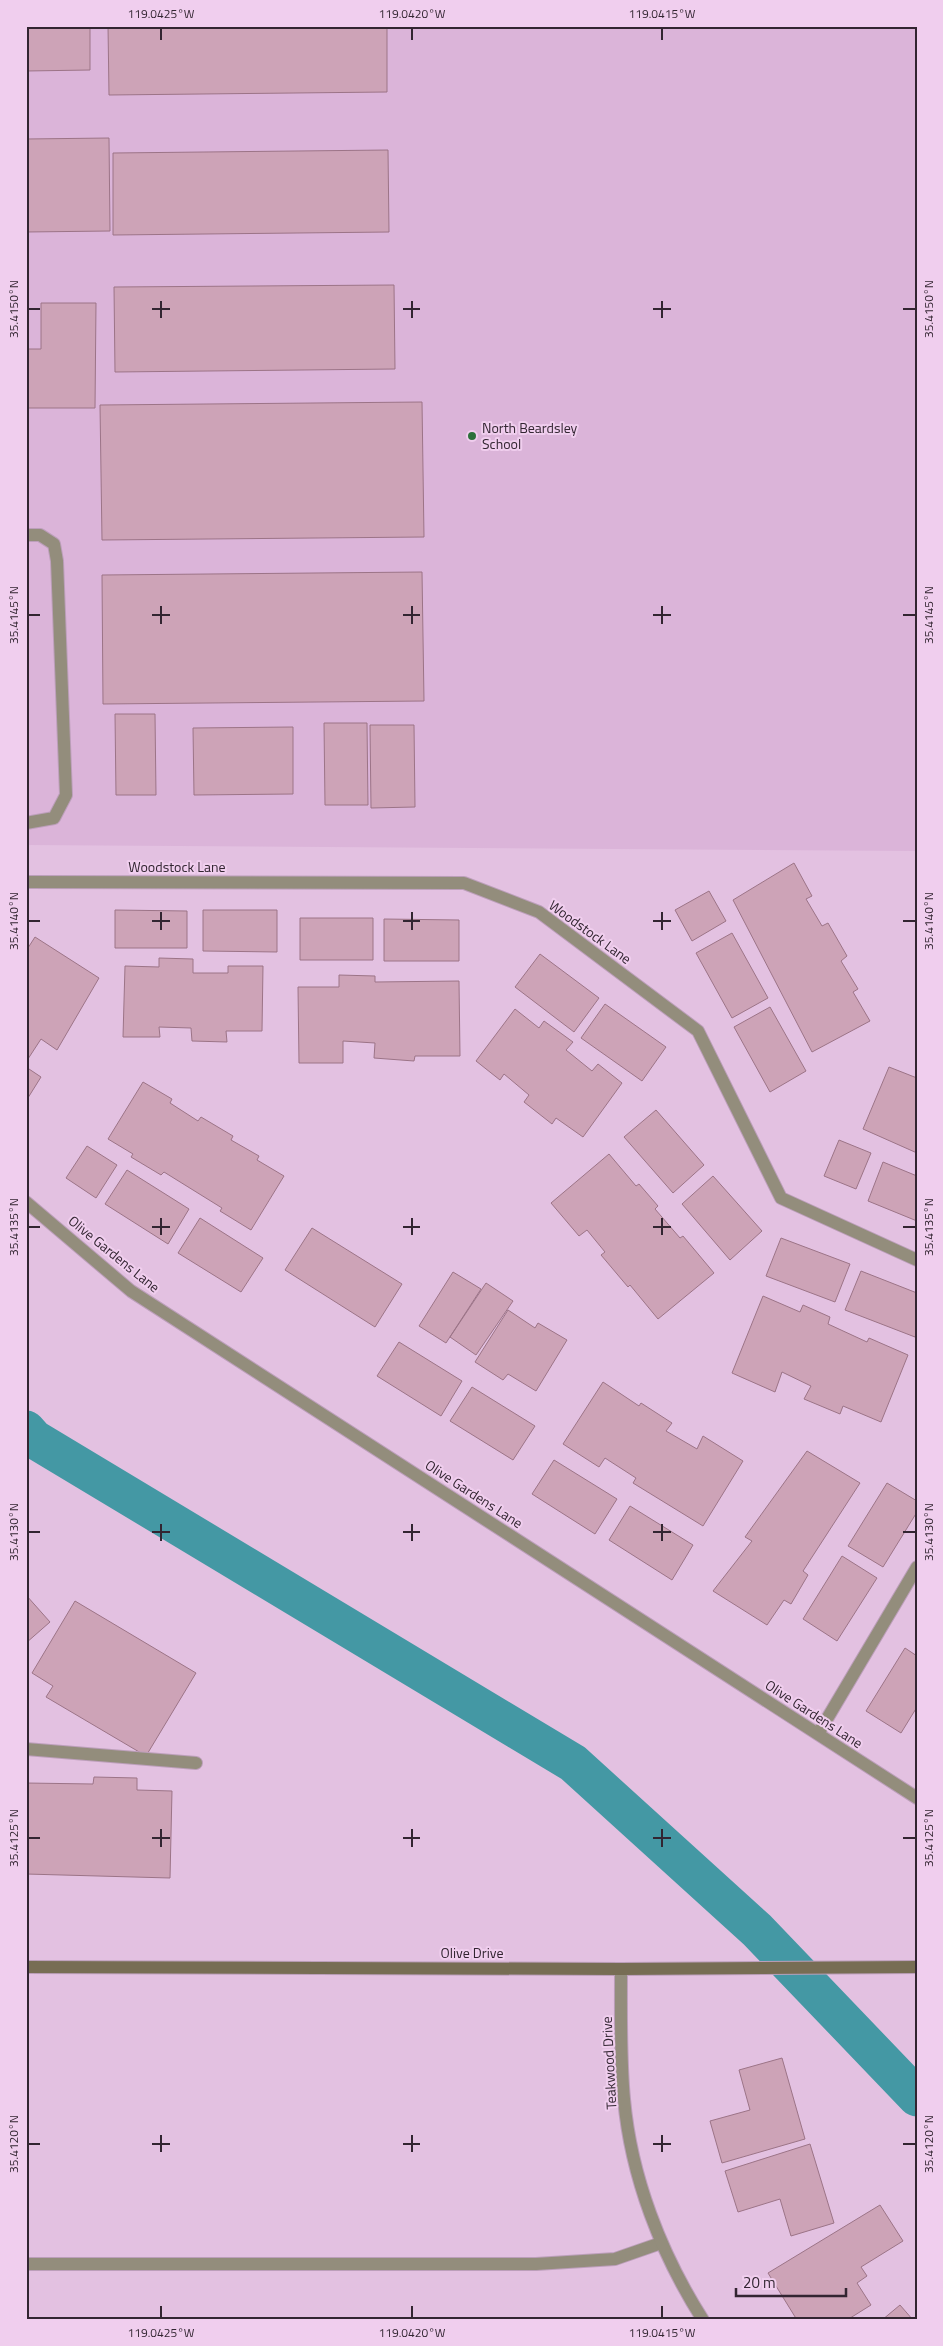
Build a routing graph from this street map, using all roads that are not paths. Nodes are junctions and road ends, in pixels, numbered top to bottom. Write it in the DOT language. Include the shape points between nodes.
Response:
graph roads {
  1 [pos="26,535"];
  2 [pos="26,823"];
  3 [pos="26,882"];
  4 [pos="26,1202"];
  5 [pos="917,1260"];
  6 [pos="917,1567"];
  7 [pos="818,1734"];
  8 [pos="26,1749"];
  9 [pos="196,1763"];
  10 [pos="917,1798"];
  11 [pos="26,1966"];
  12 [pos="917,1967"];
  13 [pos="621,1969"];
  14 [pos="661,2243"];
  15 [pos="26,2264"];
  16 [pos="702,2320"];
  1 -- 2 [label="street" via="40,535 54,544 57,561 66,796 54,818"];
  3 -- 5 [label="street, Woodstock Lane" via="464,883 539,912 698,1031 781,1198"];
  4 -- 7 [label="street, Olive Gardens Lane" via="131,1291"];
  6 -- 7 [label="street"];
  7 -- 10 [label="street, Olive Gardens Lane"];
  8 -- 9 [label="street"];
  11 -- 13 [label="main road, Olive Drive"];
  12 -- 13 [label="main road, Olive Drive"];
  13 -- 14 [label="street, Teakwood Drive" via="624,2100 636,2169"];
  14 -- 15 [label="street" via="615,2259 536,2264"];
  14 -- 16 [label="street, Teakwood Drive"];
}
